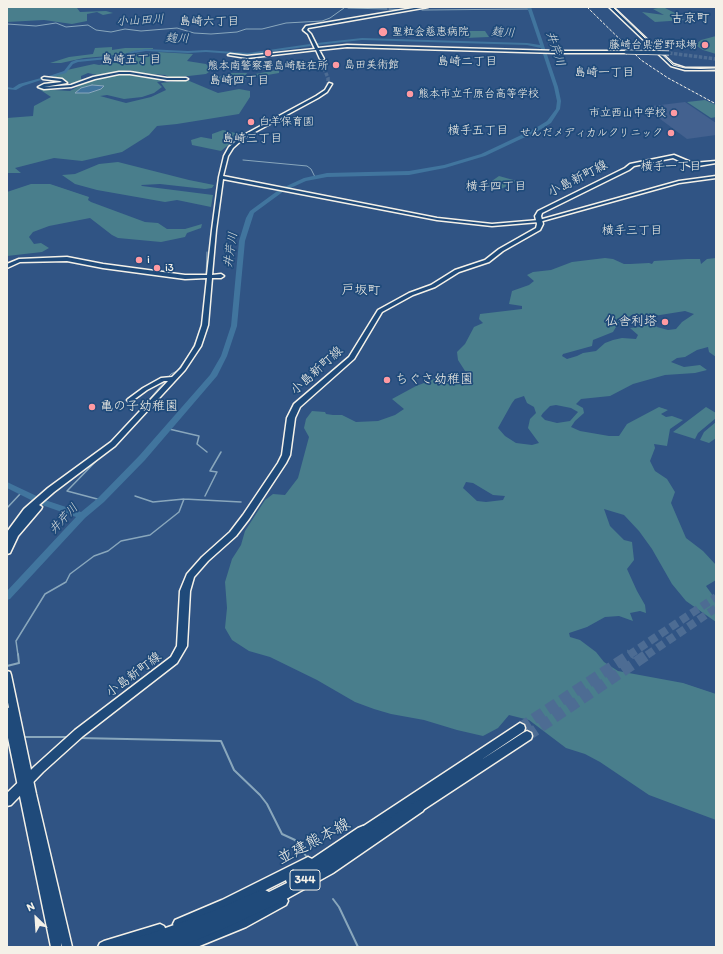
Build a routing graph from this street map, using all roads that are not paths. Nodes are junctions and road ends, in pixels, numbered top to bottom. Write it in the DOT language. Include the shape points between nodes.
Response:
graph roads {
  1 [pos="426,7"];
  2 [pos="431,7"];
  3 [pos="611,7"];
  4 [pos="614,7"];
  5 [pos="419,8"];
  6 [pos="315,48"];
  7 [pos="669,53"];
  8 [pos="230,55"];
  9 [pos="320,57"];
  10 [pos="716,69"];
  11 [pos="44,78"];
  12 [pos="186,79"];
  13 [pos="329,84"];
  14 [pos="716,162"];
  15 [pos="223,177"];
  16 [pos="716,177"];
  17 [pos="539,221"];
  18 [pos="7,266"];
  19 [pos="210,276"];
  20 [pos="174,379"];
  21 [pos="130,400"];
  22 [pos="53,491"];
  23 [pos="37,505"];
  24 [pos="7,539"];
  25 [pos="7,550"];
  26 [pos="7,675"];
  27 [pos="7,712"];
  28 [pos="29,778"];
  29 [pos="21,786"];
  30 [pos="7,801"];
  31 [pos="418,806"];
  32 [pos="363,834"];
  33 [pos="182,939"];
  34 [pos="56,947"];
  35 [pos="67,947"];
  36 [pos="104,947"];
  37 [pos="129,947"];
  38 [pos="155,947"];
  1 -- 5 [label="street"];
  2 -- 5 [label="street"];
  3 -- 10 [label="street" via="672,65 685,69"];
  4 -- 10 [label="street" via="674,63 688,68"];
  5 -- 6 [label="street" via="307,26 304,29"];
  6 -- 7 [label="street, bridge" via="347,46"];
  6 -- 8 [label="street" via="247,57"];
  6 -- 9 [label="street"];
  11 -- 12 [label="street" via="65,83 40,87 44,88 71,86 119,73"];
  13 -- 15 [label="street" via="324,93 245,137 231,152 224,166"];
  14 -- 17 [label="main road, 小島新町線" via="695,165 674,156 632,165 540,212"];
  15 -- 17 [label="street" via="452,222 492,225"];
  15 -- 19 [label="street"];
  16 -- 17 [label="street" via="679,182"];
  17 -- 28 [label="main road, 小島新町線" via="536,231 501,250 487,261 457,271 433,286 411,294 380,311 352,358 297,406 291,418 286,455 282,463 233,534 204,559 190,576 185,591 182,646 174,660 79,734"];
  18 -- 19 [label="street" via="19,261 67,259 184,277"];
  19 -- 20 [label="street" via="202,336 198,346"];
  19 -- 22 [label="street" via="210,325 204,345 191,365 132,431 101,458"];
  20 -- 21 [label="street" via="163,379"];
  20 -- 22 [label="street" via="113,444"];
  22 -- 23 [label="street"];
  23 -- 24 [label="street" via="20,520"];
  23 -- 25 [label="street"];
  26 -- 28 [label="street"];
  27 -- 29 [label="street"];
  28 -- 29 [label="main road, 小島新町線"];
  28 -- 35 [label="street"];
  29 -- 30 [label="main road, 小島新町線"];
  29 -- 34 [label="street"];
  31 -- 32 [label="main road, 並建熊本線" via="524,732"];
  31 -- 33 [label="highway, 344" via="322,872 246,912"];
  32 -- 33 [label="highway, 344" via="271,892 215,918"];
  32 -- 36 [label="main road, 並建熊本線" via="226,904 148,934"];
  33 -- 37 [label="highway, 344"];
  33 -- 38 [label="highway, 344"];
}
